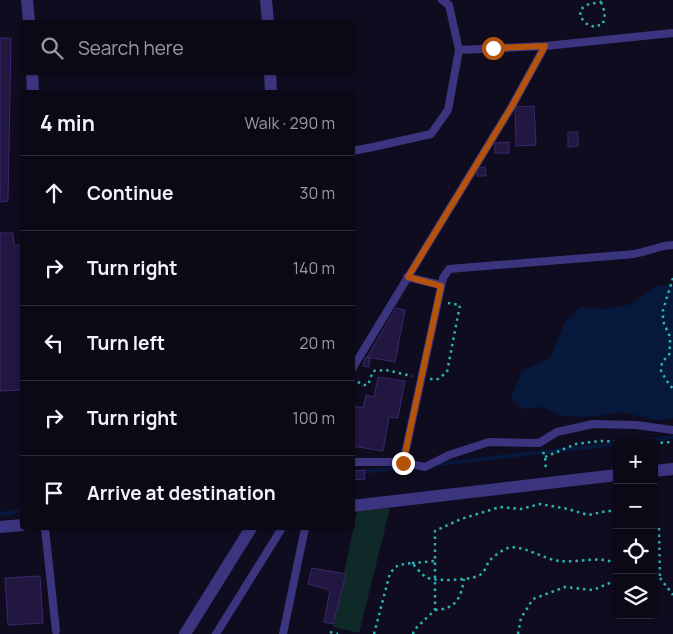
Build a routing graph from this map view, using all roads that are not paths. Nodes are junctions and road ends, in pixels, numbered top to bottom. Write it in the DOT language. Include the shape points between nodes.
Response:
graph roads {
  1 [pos="27,0"];
  2 [pos="266,0"];
  3 [pos="442,0"];
  4 [pos="29,20"];
  5 [pos="268,20"];
  6 [pos="673,34"];
  7 [pos="545,46"];
  8 [pos="459,50"];
  9 [pos="32,75"];
  10 [pos="270,75"];
  11 [pos="33,90"];
  12 [pos="271,90"];
  13 [pos="355,150"];
  14 [pos="673,245"];
  15 [pos="408,277"];
  16 [pos="441,286"];
  17 [pos="355,364"];
  18 [pos="673,430"];
  19 [pos="355,462"];
  20 [pos="403,463"];
  21 [pos="673,469"];
  22 [pos="658,471"];
  23 [pos="613,475"];
  24 [pos="355,506"];
  25 [pos="20,525"];
  26 [pos="0,527"];
  27 [pos="45,530"];
  28 [pos="250,530"];
  29 [pos="281,530"];
  30 [pos="305,530"];
  31 [pos="56,631"];
  32 [pos="186,634"];
  33 [pos="216,634"];
  34 [pos="283,634"];
  1 -- 4 [label="street"];
  2 -- 5 [label="street"];
  3 -- 8 [label="lane" via="449,5"];
  6 -- 7 [label="lane"];
  7 -- 8 [label="lane"];
  7 -- 15 [label="lane"];
  8 -- 13 [label="lane" via="448,110 431,134"];
  9 -- 11 [label="street"];
  10 -- 12 [label="street"];
  14 -- 16 [label="lane" via="636,254 448,269"];
  15 -- 16 [label="lane"];
  15 -- 17 [label="lane"];
  16 -- 20 [label="lane"];
  18 -- 20 [label="lane" via="593,424 557,432 539,443 488,442 449,454 426,467"];
  19 -- 20 [label="lane"];
  21 -- 22 [label="street"];
  23 -- 24 [label="street"];
  25 -- 26 [label="street"];
  27 -- 31 [label="lane"];
  28 -- 32 [label="street"];
  29 -- 33 [label="lane"];
  30 -- 34 [label="lane"];
}
